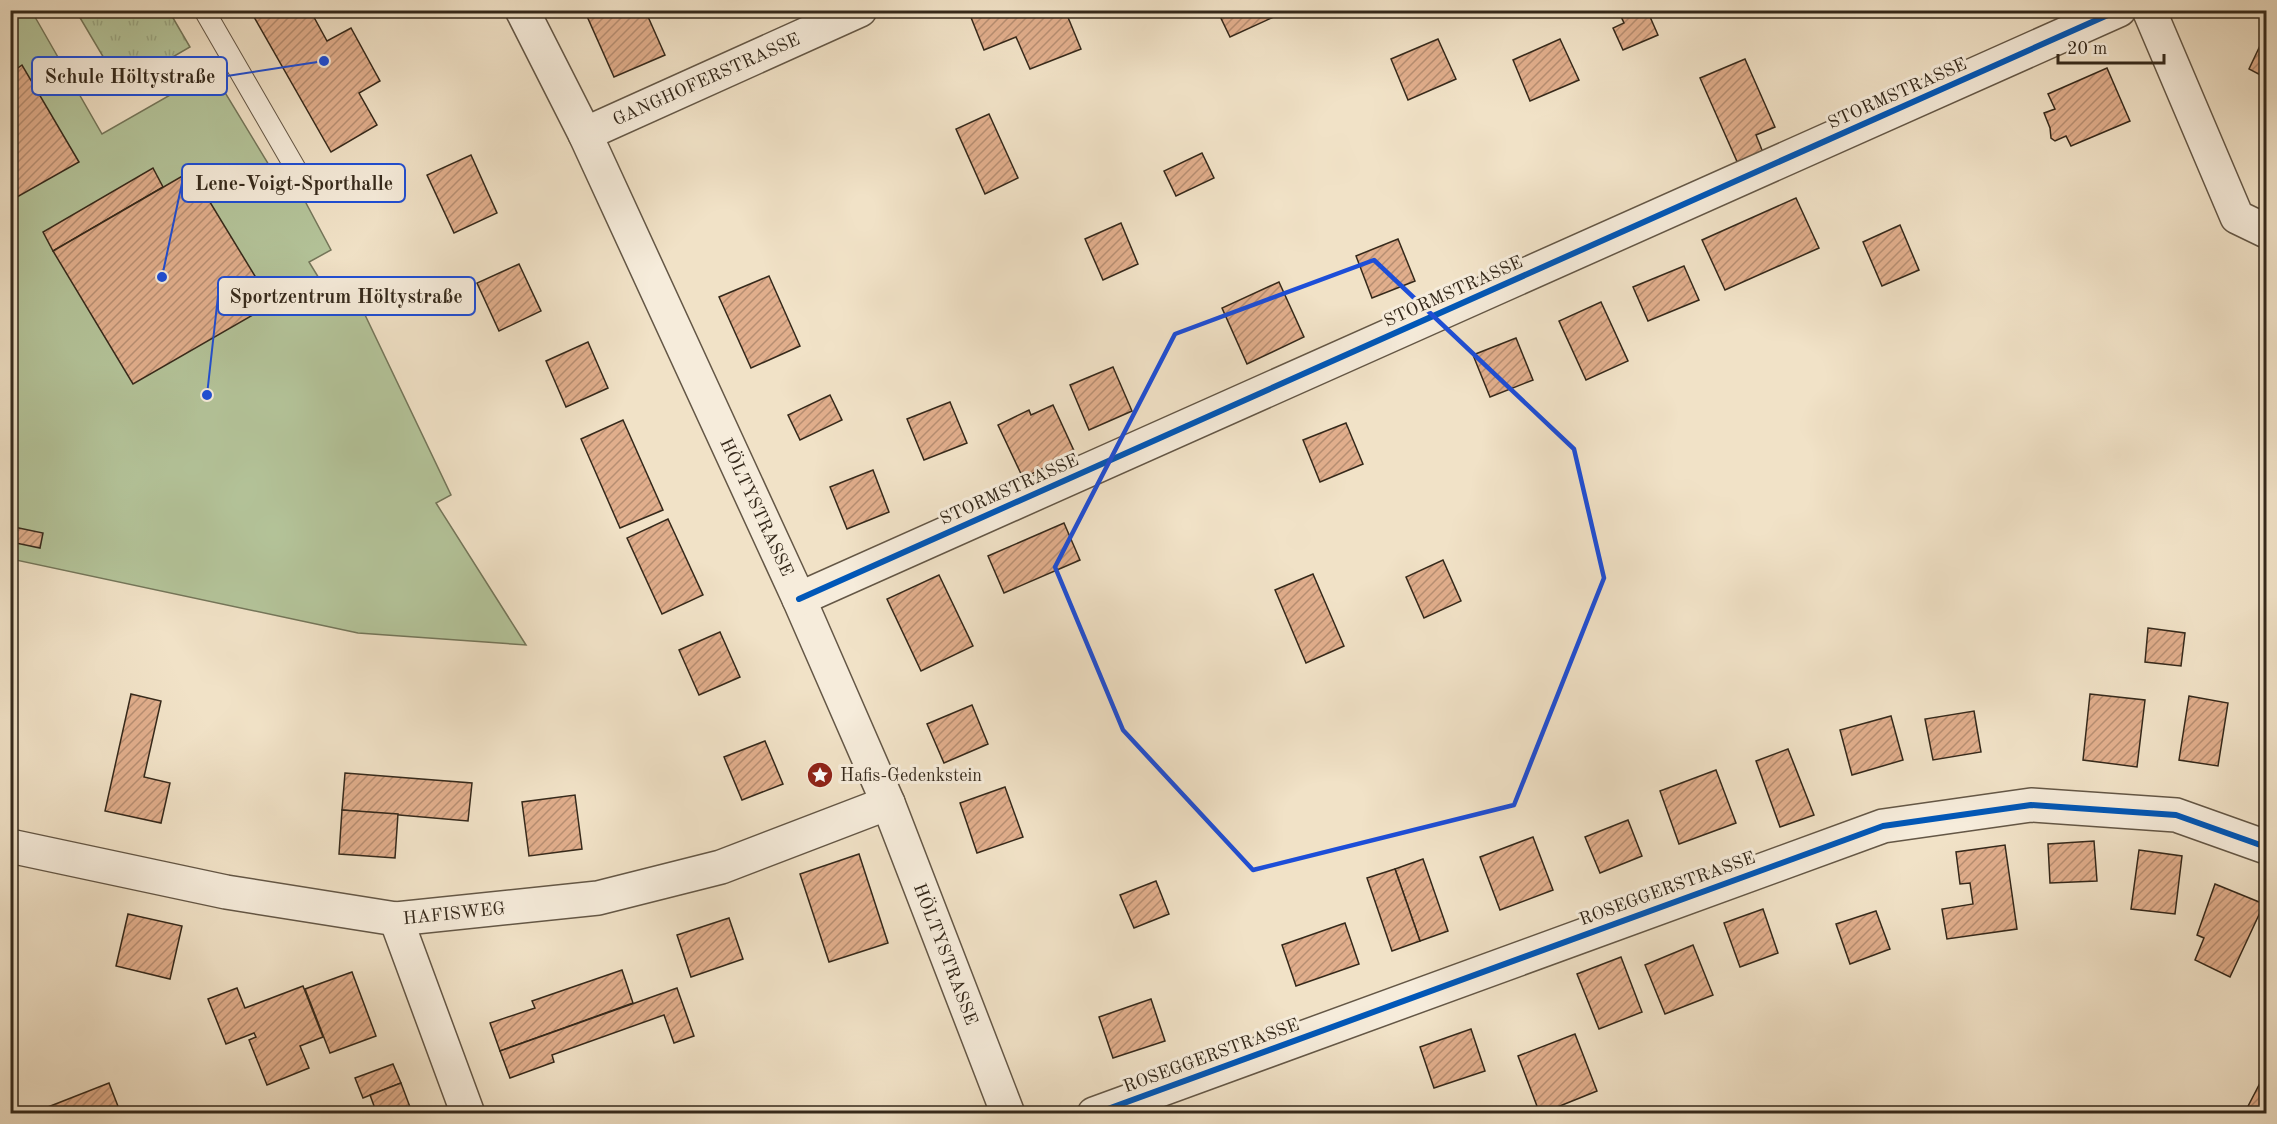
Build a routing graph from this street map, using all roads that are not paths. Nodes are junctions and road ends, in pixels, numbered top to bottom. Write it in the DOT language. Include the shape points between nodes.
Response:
graph roads {
  1 [pos="204,10"];
  2 [pos="522,10"];
  3 [pos="860,10"];
  4 [pos="2119,10"];
  5 [pos="2149,10"];
  6 [pos="585,134"];
  7 [pos="304,183"];
  8 [pos="2266,231"];
  9 [pos="799,599"];
  10 [pos="888,803"];
  11 [pos="10,846"];
  12 [pos="2266,847"];
  13 [pos="396,920"];
  14 [pos="468,1113"];
  15 [pos="1008,1113"];
  16 [pos="1094,1113"];
  1 -- 7 [label="lane"];
  2 -- 6 [label="street, HÖLTYSTRASSE"];
  3 -- 6 [label="street, GANGHOFERSTRASSE"];
  4 -- 9 [label="street, STORMSTRASSE"];
  5 -- 8 [label="street" via="2237,217"];
  6 -- 9 [label="street, HÖLTYSTRASSE"];
  9 -- 10 [label="street, HÖLTYSTRASSE"];
  10 -- 13 [label="street, HAFISWEG" via="722,867 598,898"];
  10 -- 15 [label="street, HÖLTYSTRASSE"];
  11 -- 13 [label="street, HAFISWEG" via="226,892"];
  12 -- 16 [label="street, ROSEGGERSTRASSE" via="2176,815 2031,805 1883,826"];
  13 -- 14 [label="street"];
}
